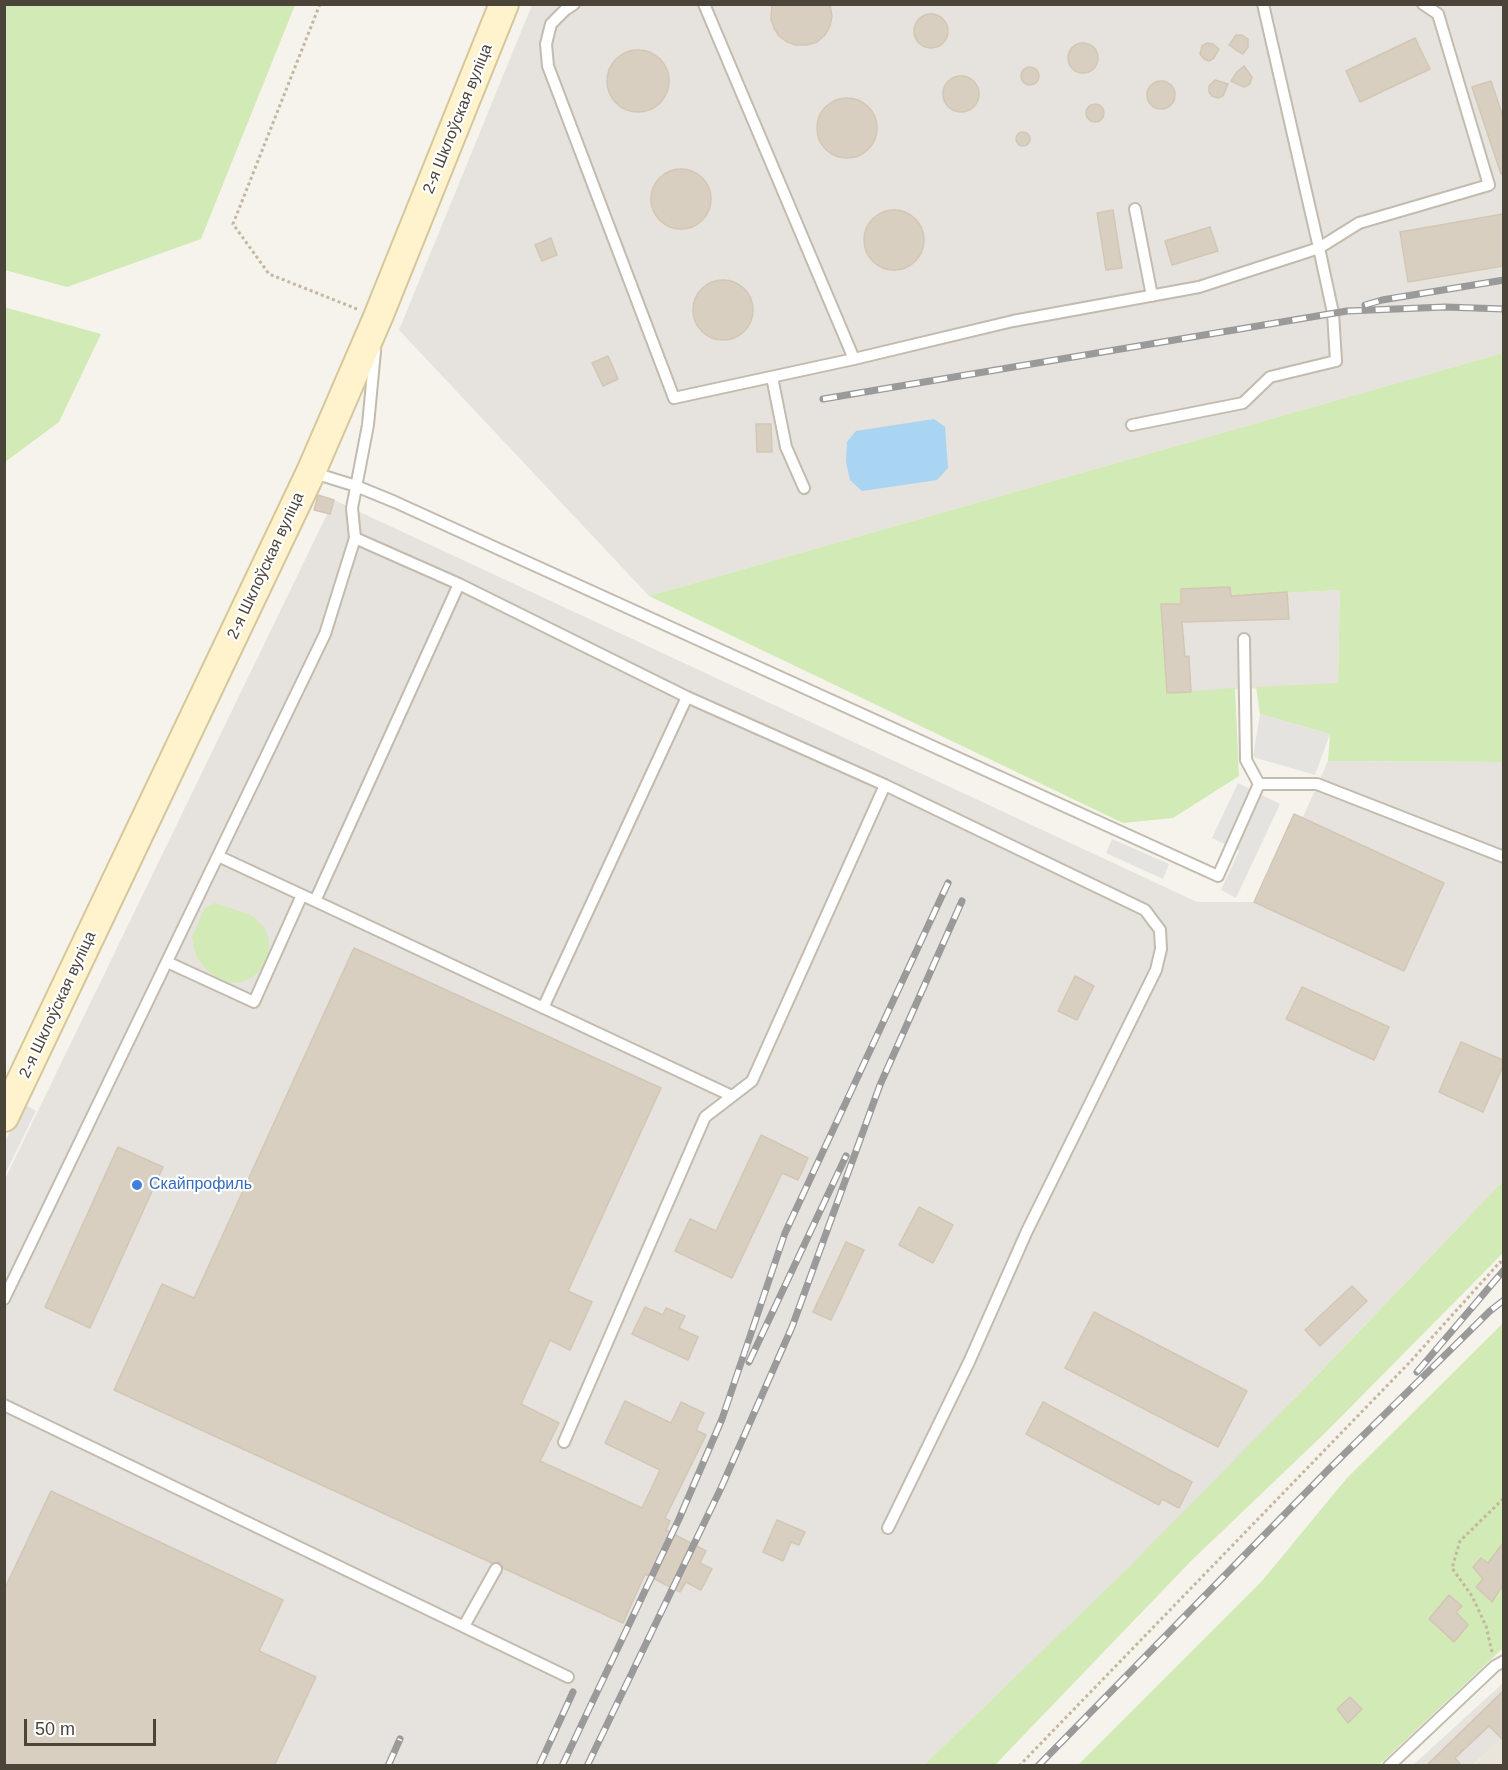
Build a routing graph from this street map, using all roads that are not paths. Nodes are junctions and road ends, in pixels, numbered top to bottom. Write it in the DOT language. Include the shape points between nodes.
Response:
graph roads {
  1 [pos="504,4"];
  2 [pos="574,4"];
  3 [pos="704,4"];
  4 [pos="1263,4"];
  5 [pos="1423,4"];
  6 [pos="1135,209"];
  7 [pos="1319,248"];
  8 [pos="1152,296"];
  9 [pos="378,317"];
  10 [pos="854,359"];
  11 [pos="772,377"];
  12 [pos="1132,425"];
  13 [pos="311,472"];
  14 [pos="356,486"];
  15 [pos="804,488"];
  16 [pos="355,538"];
  17 [pos="459,584"];
  18 [pos="1244,639"];
  19 [pos="687,697"];
  20 [pos="1260,784"];
  21 [pos="885,785"];
  22 [pos="218,856"];
  23 [pos="1503,857"];
  24 [pos="302,895"];
  25 [pos="315,902"];
  26 [pos="167,962"];
  27 [pos="543,1008"];
  28 [pos="732,1096"];
  29 [pos="4,1117"];
  30 [pos="4,1299"];
  31 [pos="4,1405"];
  32 [pos="564,1442"];
  33 [pos="888,1528"];
  34 [pos="496,1569"];
  35 [pos="464,1626"];
  36 [pos="1499,1663"];
  37 [pos="568,1677"];
  38 [pos="1389,1766"];
  1 -- 9 [label="street, 2-я Шклоўская вуліца"];
  2 -- 11 [label="lane" via="551,24 546,44 548,66 674,398"];
  3 -- 10 [label="lane"];
  4 -- 7 [label="lane"];
  5 -- 7 [label="lane" via="1438,14 1489,185 1359,223"];
  6 -- 8 [label="lane"];
  7 -- 8 [label="lane" via="1199,287"];
  7 -- 12 [label="lane" via="1333,313 1335,361 1270,377 1243,404"];
  8 -- 10 [label="lane" via="1013,321"];
  9 -- 13 [label="street, 2-я Шклоўская вуліца"];
  9 -- 14 [label="lane" via="368,425"];
  10 -- 11 [label="lane"];
  11 -- 15 [label="lane" via="786,447"];
  13 -- 14 [label="lane"];
  13 -- 29 [label="street, 2-я Шклоўская вуліца"];
  14 -- 16 [label="lane" via="352,508"];
  14 -- 20 [label="lane" via="1218,876"];
  16 -- 17 [label="lane"];
  16 -- 22 [label="lane" via="325,634"];
  17 -- 19 [label="lane"];
  17 -- 25 [label="lane"];
  18 -- 20 [label="lane" via="1246,760"];
  19 -- 21 [label="lane"];
  19 -- 27 [label="lane"];
  20 -- 23 [label="lane" via="1317,784"];
  21 -- 28 [label="lane" via="752,1081"];
  21 -- 33 [label="lane" via="1145,910 1160,930 1161,949 1156,970 1027,1231"];
  22 -- 24 [label="lane"];
  22 -- 26 [label="lane"];
  24 -- 25 [label="lane"];
  24 -- 26 [label="lane" via="254,1002"];
  25 -- 27 [label="lane"];
  26 -- 30 [label="lane"];
  27 -- 28 [label="lane"];
  28 -- 32 [label="lane" via="705,1118"];
  31 -- 35 [label="lane"];
  34 -- 35 [label="lane"];
  35 -- 37 [label="lane"];
  36 -- 38 [label="lane"];
}
